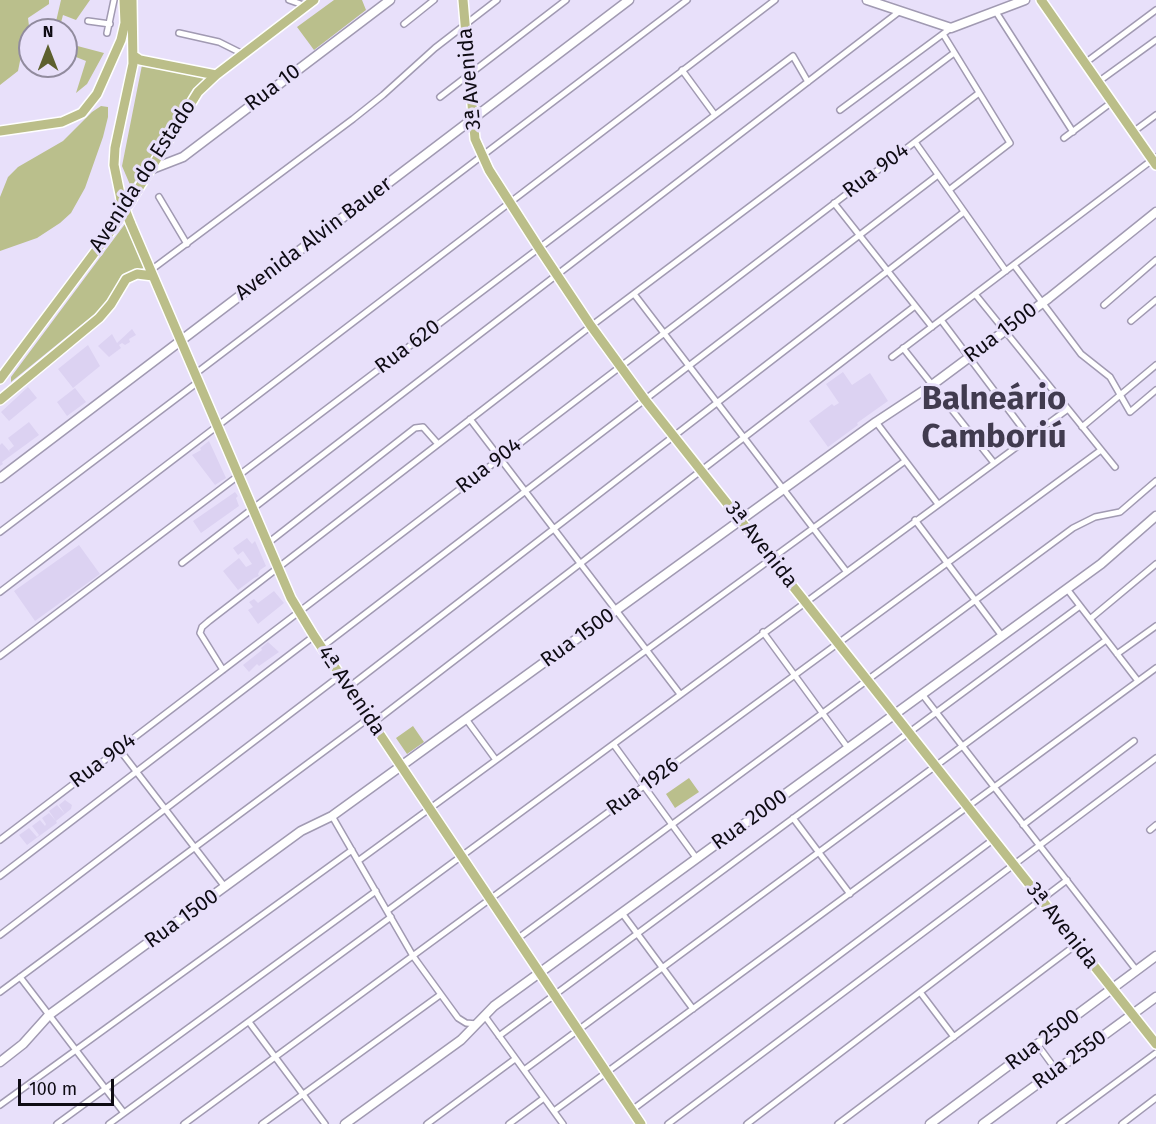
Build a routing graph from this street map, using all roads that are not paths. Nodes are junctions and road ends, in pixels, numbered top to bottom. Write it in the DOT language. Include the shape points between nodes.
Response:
graph roads {
  1 [pos="114,0"];
  2 [pos="124,0"];
  3 [pos="132,0"];
  4 [pos="289,0"];
  5 [pos="390,0"];
  6 [pos="434,0"];
  7 [pos="463,0"];
  8 [pos="496,0"];
  9 [pos="566,0"];
  10 [pos="629,0"];
  11 [pos="687,0"];
  12 [pos="775,0"];
  13 [pos="867,0"];
  14 [pos="1025,0"];
  15 [pos="1041,0"];
  16 [pos="310,3"];
  17 [pos="1156,10"];
  18 [pos="900,11"];
  19 [pos="996,12"];
  20 [pos="88,21"];
  21 [pos="110,24"];
  22 [pos="404,24"];
  23 [pos="465,25"];
  24 [pos="951,28"];
  25 [pos="107,33"];
  26 [pos="179,33"];
  27 [pos="943,34"];
  28 [pos="1156,40"];
  29 [pos="954,53"];
  30 [pos="243,54"];
  31 [pos="134,56"];
  32 [pos="1085,63"];
  33 [pos="682,70"];
  34 [pos="469,74"];
  35 [pos="216,75"];
  36 [pos="1098,81"];
  37 [pos="808,82"];
  38 [pos="979,93"];
  39 [pos="440,97"];
  40 [pos="1112,102"];
  41 [pos="840,110"];
  42 [pos="715,115"];
  43 [pos="1156,115"];
  44 [pos="472,118"];
  45 [pos="0,131"];
  46 [pos="1073,132"];
  47 [pos="1133,132"];
  48 [pos="1064,138"];
  49 [pos="915,142"];
  50 [pos="482,157"];
  51 [pos="1155,161"];
  52 [pos="152,169"];
  53 [pos="938,175"];
  54 [pos="949,190"];
  55 [pos="159,197"];
  56 [pos="510,202"];
  57 [pos="834,203"];
  58 [pos="964,212"];
  59 [pos="1156,212"];
  60 [pos="859,236"];
  61 [pos="187,243"];
  62 [pos="539,248"];
  63 [pos="1156,260"];
  64 [pos="1014,264"];
  65 [pos="887,271"];
  66 [pos="1006,271"];
  67 [pos="152,273"];
  68 [pos="557,275"];
  69 [pos="634,294"];
  70 [pos="975,294"];
  71 [pos="1156,300"];
  72 [pos="1043,302"];
  73 [pos="1104,304"];
  74 [pos="915,306"];
  75 [pos="941,320"];
  76 [pos="1131,321"];
  77 [pos="591,326"];
  78 [pos="932,327"];
  79 [pos="1005,330"];
  80 [pos="664,333"];
  81 [pos="181,341"];
  82 [pos="903,348"];
  83 [pos="892,357"];
  84 [pos="969,357"];
  85 [pos="14,359"];
  86 [pos="1156,364"];
  87 [pos="0,366"];
  88 [pos="620,366"];
  89 [pos="689,366"];
  90 [pos="196,378"];
  91 [pos="0,379"];
  92 [pos="932,385"];
  93 [pos="0,390"];
  94 [pos="1156,390"];
  95 [pos="11,391"];
  96 [pos="1119,396"];
  97 [pos="0,400"];
  98 [pos="645,400"];
  99 [pos="717,403"];
  100 [pos="1068,409"];
  101 [pos="470,419"];
  102 [pos="876,422"];
  103 [pos="217,426"];
  104 [pos="1082,427"];
  105 [pos="674,436"];
  106 [pos="744,437"];
  107 [pos="1029,437"];
  108 [pos="438,444"];
  109 [pos="1101,450"];
  110 [pos="500,458"];
  111 [pos="905,461"];
  112 [pos="994,463"];
  113 [pos="1115,467"];
  114 [pos="701,470"];
  115 [pos="238,476"];
  116 [pos="0,478"];
  117 [pos="1156,481"];
  118 [pos="783,489"];
  119 [pos="525,492"];
  120 [pos="938,504"];
  121 [pos="252,509"];
  122 [pos="1156,516"];
  123 [pos="741,520"];
  124 [pos="915,520"];
  125 [pos="813,528"];
  126 [pos="554,529"];
  127 [pos="0,532"];
  128 [pos="266,544"];
  129 [pos="771,558"];
  130 [pos="182,563"];
  131 [pos="947,563"];
  132 [pos="580,564"];
  133 [pos="1156,564"];
  134 [pos="277,569"];
  135 [pos="846,571"];
  136 [pos="1067,589"];
  137 [pos="0,592"];
  138 [pos="975,601"];
  139 [pos="805,602"];
  140 [pos="1080,606"];
  141 [pos="616,610"];
  142 [pos="299,612"];
  143 [pos="1090,619"];
  144 [pos="1156,626"];
  145 [pos="763,632"];
  146 [pos="314,636"];
  147 [pos="1002,636"];
  148 [pos="1106,640"];
  149 [pos="838,643"];
  150 [pos="322,647"];
  151 [pos="646,650"];
  152 [pos="1117,654"];
  153 [pos="0,656"];
  154 [pos="1156,668"];
  155 [pos="223,670"];
  156 [pos="341,675"];
  157 [pos="795,675"];
  158 [pos="868,680"];
  159 [pos="1138,681"];
  160 [pos="349,687"];
  161 [pos="680,694"];
  162 [pos="922,694"];
  163 [pos="823,713"];
  164 [pos="936,713"];
  165 [pos="895,714"];
  166 [pos="466,718"];
  167 [pos="371,721"];
  168 [pos="909,733"];
  169 [pos="1134,741"];
  170 [pos="614,745"];
  171 [pos="962,746"];
  172 [pos="848,748"];
  173 [pos="119,749"];
  174 [pos="1156,758"];
  175 [pos="496,760"];
  176 [pos="401,766"];
  177 [pos="936,766"];
  178 [pos="137,772"];
  179 [pos="644,786"];
  180 [pos="994,787"];
  181 [pos="968,807"];
  182 [pos="430,808"];
  183 [pos="165,809"];
  184 [pos="332,816"];
  185 [pos="793,819"];
  186 [pos="672,825"];
  187 [pos="1023,825"];
  188 [pos="1156,825"];
  189 [pos="1150,830"];
  190 [pos="994,839"];
  191 [pos="0,840"];
  192 [pos="1039,845"];
  193 [pos="195,847"];
  194 [pos="352,850"];
  195 [pos="819,852"];
  196 [pos="462,856"];
  197 [pos="697,859"];
  198 [pos="358,861"];
  199 [pos="1014,864"];
  200 [pos="0,876"];
  201 [pos="1067,880"];
  202 [pos="225,887"];
  203 [pos="376,891"];
  204 [pos="850,894"];
  205 [pos="490,899"];
  206 [pos="1042,900"];
  207 [pos="387,911"];
  208 [pos="622,913"];
  209 [pos="391,917"];
  210 [pos="638,933"];
  211 [pos="0,935"];
  212 [pos="517,939"];
  213 [pos="1077,944"];
  214 [pos="413,956"];
  215 [pos="1156,956"];
  216 [pos="663,968"];
  217 [pos="1137,970"];
  218 [pos="540,973"];
  219 [pos="20,977"];
  220 [pos="1112,989"];
  221 [pos="0,992"];
  222 [pos="920,992"];
  223 [pos="440,995"];
  224 [pos="555,995"];
  225 [pos="1156,997"];
  226 [pos="693,1009"];
  227 [pos="1132,1014"];
  228 [pos="49,1015"];
  229 [pos="484,1016"];
  230 [pos="249,1022"];
  231 [pos="477,1024"];
  232 [pos="578,1030"];
  233 [pos="499,1036"];
  234 [pos="954,1037"];
  235 [pos="1037,1044"];
  236 [pos="1156,1044"];
  237 [pos="76,1050"];
  238 [pos="1156,1053"];
  239 [pos="275,1057"];
  240 [pos="516,1059"];
  241 [pos="0,1062"];
  242 [pos="524,1070"];
  243 [pos="1056,1070"];
  244 [pos="607,1073"];
  245 [pos="105,1089"];
  246 [pos="303,1095"];
  247 [pos="544,1098"];
  248 [pos="1156,1098"];
  249 [pos="0,1105"];
  250 [pos="632,1110"];
  251 [pos="554,1111"];
  252 [pos="124,1113"];
  253 [pos="57,1124"];
  254 [pos="110,1124"];
  255 [pos="184,1124"];
  256 [pos="262,1124"];
  257 [pos="325,1124"];
  258 [pos="345,1124"];
  259 [pos="427,1124"];
  260 [pos="509,1124"];
  261 [pos="563,1124"];
  262 [pos="641,1124"];
  263 [pos="668,1124"];
  264 [pos="747,1124"];
  265 [pos="838,1124"];
  266 [pos="930,1124"];
  267 [pos="983,1124"];
  268 [pos="1060,1124"];
  269 [pos="1122,1124"];
  1 -- 21 [label="street"];
  2 -- 45 [label="main road" via="121,40 97,94 82,113 62,122"];
  3 -- 31 [label="main road, 4ª Avenida"];
  4 -- 16 [label="street"];
  5 -- 52 [label="main road, Rua 10" via="183,156"];
  6 -- 22 [label="street"];
  7 -- 23 [label="main road, 3ª Avenida"];
  8 -- 23 [label="street"];
  9 -- 34 [label="street"];
  10 -- 44 [label="main road, Avenida Alvin Bauer"];
  11 -- 50 [label="street"];
  12 -- 33 [label="street"];
  13 -- 18 [label="main road"];
  14 -- 19 [label="main road"];
  15 -- 32 [label="main road"];
  16 -- 30 [label="main road, Avenida do Estado"];
  17 -- 32 [label="street"];
  18 -- 24 [label="main road"];
  18 -- 37 [label="street"];
  19 -- 24 [label="main road"];
  19 -- 46 [label="street"];
  20 -- 21 [label="street"];
  21 -- 25 [label="street"];
  23 -- 34 [label="main road, 3ª Avenida"];
  23 -- 61 [label="street" via="383,95"];
  24 -- 27 [label="street"];
  26 -- 30 [label="street" via="219,42"];
  27 -- 29 [label="street"];
  27 -- 41 [label="street"];
  28 -- 36 [label="street"];
  29 -- 38 [label="street"];
  29 -- 69 [label="street"];
  30 -- 35 [label="main road, Avenida do Estado"];
  31 -- 35 [label="main road"];
  31 -- 67 [label="main road, 4ª Avenida, bridge" via="115,148 115,178"];
  32 -- 36 [label="main road"];
  33 -- 42 [label="street"];
  33 -- 56 [label="street"];
  34 -- 39 [label="street"];
  34 -- 44 [label="main road, 3ª Avenida"];
  35 -- 52 [label="main road, Avenida do Estado" via="198,92"];
  36 -- 40 [label="main road"];
  37 -- 42 [label="street, Rua 620" via="793,56"];
  37 -- 68 [label="street"];
  38 -- 49 [label="street, Rua 904"];
  38 -- 54 [label="street" via="1010,143"];
  40 -- 46 [label="street"];
  40 -- 47 [label="main road"];
  42 -- 62 [label="street, Rua 620"];
  43 -- 47 [label="street"];
  44 -- 50 [label="main road, 3ª Avenida"];
  44 -- 81 [label="main road, Avenida Alvin Bauer"];
  46 -- 48 [label="street"];
  47 -- 51 [label="main road"];
  49 -- 53 [label="street"];
  49 -- 57 [label="street, Rua 904"];
  50 -- 56 [label="main road, 3ª Avenida"];
  50 -- 90 [label="street"];
  51 -- 64 [label="street"];
  52 -- 85 [label="main road, Avenida do Estado" via="109,235"];
  53 -- 54 [label="street"];
  53 -- 60 [label="street"];
  54 -- 58 [label="street"];
  55 -- 61 [label="street"];
  56 -- 62 [label="main road, 3ª Avenida"];
  56 -- 103 [label="street"];
  57 -- 60 [label="street"];
  57 -- 80 [label="street, Rua 904"];
  58 -- 65 [label="street"];
  58 -- 66 [label="street"];
  59 -- 72 [label="main road, Rua 1500"];
  60 -- 65 [label="street"];
  60 -- 89 [label="street"];
  61 -- 67 [label="street"];
  62 -- 68 [label="main road, 3ª Avenida"];
  62 -- 115 [label="street, Rua 620"];
  63 -- 73 [label="street"];
  64 -- 66 [label="street"];
  64 -- 72 [label="street"];
  65 -- 74 [label="street"];
  65 -- 99 [label="street"];
  66 -- 70 [label="street"];
  67 -- 81 [label="main road, 4ª Avenida"];
  67 -- 95 [label="main road" via="126,279 99,318"];
  68 -- 77 [label="main road, 3ª Avenida"];
  68 -- 121 [label="street"];
  69 -- 77 [label="street"];
  69 -- 80 [label="street"];
  70 -- 75 [label="street"];
  70 -- 79 [label="street"];
  71 -- 76 [label="street"];
  72 -- 79 [label="main road, Rua 1500"];
  72 -- 96 [label="street" via="1081,354 1110,378"];
  74 -- 78 [label="street"];
  74 -- 106 [label="street"];
  75 -- 78 [label="street"];
  75 -- 84 [label="street"];
  77 -- 88 [label="main road, 3ª Avenida"];
  77 -- 101 [label="street"];
  78 -- 82 [label="street"];
  79 -- 84 [label="main road, Rua 1500"];
  79 -- 100 [label="street"];
  80 -- 88 [label="street, Rua 904"];
  80 -- 89 [label="street"];
  81 -- 90 [label="main road, 4ª Avenida"];
  81 -- 116 [label="main road, Avenida Alvin Bauer"];
  82 -- 83 [label="street"];
  82 -- 92 [label="street"];
  84 -- 92 [label="main road, Rua 1500"];
  84 -- 107 [label="street"];
  85 -- 87 [label="main road"];
  85 -- 91 [label="main road, Avenida do Estado"];
  86 -- 96 [label="street"];
  88 -- 98 [label="main road, 3ª Avenida"];
  88 -- 110 [label="street, Rua 904"];
  89 -- 98 [label="street"];
  89 -- 99 [label="street"];
  90 -- 103 [label="main road, 4ª Avenida"];
  90 -- 127 [label="street"];
  92 -- 102 [label="main road, Rua 1500"];
  92 -- 112 [label="street"];
  93 -- 95 [label="main road"];
  94 -- 96 [label="street" via="1130,412"];
  95 -- 97 [label="main road"];
  96 -- 104 [label="street"];
  98 -- 105 [label="main road, 3ª Avenida"];
  98 -- 119 [label="street"];
  99 -- 105 [label="street"];
  99 -- 106 [label="street"];
  100 -- 104 [label="street"];
  100 -- 107 [label="street"];
  101 -- 108 [label="street"];
  101 -- 110 [label="street"];
  102 -- 111 [label="street"];
  102 -- 118 [label="main road, Rua 1500"];
  103 -- 115 [label="main road, 4ª Avenida"];
  103 -- 137 [label="street"];
  104 -- 109 [label="street"];
  105 -- 114 [label="main road, 3ª Avenida"];
  105 -- 126 [label="street"];
  106 -- 114 [label="street"];
  106 -- 118 [label="street"];
  107 -- 112 [label="street"];
  108 -- 128 [label="street" via="423,427 415,428"];
  108 -- 134 [label="street"];
  109 -- 113 [label="street"];
  109 -- 131 [label="street, Rua 1926"];
  110 -- 119 [label="street"];
  110 -- 142 [label="street, Rua 904"];
  111 -- 120 [label="street"];
  111 -- 125 [label="street"];
  112 -- 120 [label="street"];
  114 -- 123 [label="main road, 3ª Avenida"];
  114 -- 132 [label="street"];
  115 -- 121 [label="main road, 4ª Avenida"];
  115 -- 153 [label="street, Rua 620"];
  117 -- 138 [label="street" via="1120,512 1095,517 1073,528"];
  118 -- 123 [label="main road, Rua 1500"];
  118 -- 125 [label="street"];
  119 -- 126 [label="street"];
  119 -- 150 [label="street"];
  120 -- 124 [label="street"];
  121 -- 128 [label="main road, 4ª Avenida"];
  121 -- 130 [label="street"];
  122 -- 136 [label="main road, Rua 2000"];
  123 -- 129 [label="main road, 3ª Avenida"];
  123 -- 141 [label="main road, Rua 1500"];
  124 -- 131 [label="street"];
  124 -- 135 [label="street"];
  125 -- 129 [label="street"];
  125 -- 135 [label="street"];
  126 -- 132 [label="street"];
  126 -- 160 [label="street"];
  128 -- 134 [label="main road, 4ª Avenida"];
  129 -- 139 [label="main road, 3ª Avenida"];
  129 -- 151 [label="street"];
  131 -- 138 [label="street"];
  131 -- 149 [label="street, Rua 1926"];
  132 -- 141 [label="street"];
  132 -- 167 [label="street"];
  133 -- 143 [label="street"];
  134 -- 142 [label="main road, 4ª Avenida"];
  134 -- 155 [label="street" via="202,627 202,639"];
  135 -- 139 [label="street"];
  136 -- 140 [label="street"];
  136 -- 147 [label="main road, Rua 2000"];
  138 -- 147 [label="street"];
  138 -- 158 [label="street"];
  139 -- 145 [label="street"];
  139 -- 149 [label="main road, 3ª Avenida"];
  140 -- 143 [label="street"];
  140 -- 164 [label="street"];
  141 -- 151 [label="street"];
  141 -- 166 [label="main road, Rua 1500"];
  142 -- 146 [label="main road, 4ª Avenida"];
  142 -- 155 [label="street, Rua 904"];
  143 -- 148 [label="street"];
  144 -- 152 [label="street"];
  145 -- 157 [label="street"];
  145 -- 161 [label="street"];
  146 -- 150 [label="main road, 4ª Avenida"];
  146 -- 178 [label="street"];
  147 -- 162 [label="main road, Rua 2000"];
  148 -- 152 [label="street"];
  148 -- 171 [label="street"];
  149 -- 157 [label="street, Rua 1926"];
  149 -- 158 [label="main road, 3ª Avenida"];
  150 -- 156 [label="main road, 4ª Avenida"];
  151 -- 161 [label="street"];
  151 -- 175 [label="street"];
  152 -- 159 [label="street"];
  154 -- 159 [label="street"];
  155 -- 173 [label="street, Rua 904"];
  156 -- 160 [label="main road, 4ª Avenida"];
  156 -- 183 [label="street"];
  157 -- 163 [label="street"];
  157 -- 179 [label="street, Rua 1926"];
  158 -- 163 [label="street"];
  158 -- 165 [label="main road, 3ª Avenida"];
  159 -- 180 [label="street"];
  160 -- 167 [label="main road, 4ª Avenida"];
  161 -- 170 [label="street"];
  162 -- 164 [label="street"];
  162 -- 165 [label="main road, Rua 2000"];
  163 -- 172 [label="street"];
  163 -- 186 [label="street"];
  164 -- 168 [label="street"];
  164 -- 171 [label="street"];
  165 -- 168 [label="main road, 3ª Avenida"];
  165 -- 172 [label="main road, Rua 2000"];
  166 -- 175 [label="street"];
  166 -- 176 [label="main road, Rua 1500"];
  167 -- 176 [label="main road, 4ª Avenida"];
  167 -- 193 [label="street"];
  168 -- 177 [label="main road, 3ª Avenida"];
  168 -- 185 [label="street"];
  169 -- 187 [label="street"];
  170 -- 179 [label="street"];
  170 -- 196 [label="street"];
  171 -- 177 [label="street"];
  171 -- 180 [label="street"];
  172 -- 197 [label="main road, Rua 2000"];
  173 -- 178 [label="street"];
  173 -- 191 [label="street, Rua 904"];
  174 -- 192 [label="street"];
  175 -- 182 [label="street"];
  176 -- 182 [label="main road, 4ª Avenida"];
  176 -- 184 [label="main road, Rua 1500"];
  177 -- 181 [label="main road, 3ª Avenida"];
  177 -- 195 [label="street"];
  178 -- 183 [label="street"];
  178 -- 200 [label="street"];
  179 -- 186 [label="street"];
  179 -- 205 [label="street, Rua 1926"];
  180 -- 181 [label="street"];
  180 -- 187 [label="street"];
  181 -- 190 [label="main road, 3ª Avenida"];
  181 -- 204 [label="street"];
  182 -- 196 [label="main road, 4ª Avenida"];
  182 -- 198 [label="street"];
  183 -- 193 [label="street"];
  183 -- 211 [label="street"];
  184 -- 194 [label="street"];
  184 -- 202 [label="main road, Rua 1500" via="302,831"];
  185 -- 195 [label="street"];
  185 -- 210 [label="street"];
  186 -- 197 [label="street"];
  186 -- 212 [label="street"];
  187 -- 192 [label="street"];
  188 -- 189 [label="street"];
  190 -- 199 [label="main road, 3ª Avenida"];
  190 -- 250 [label="street"];
  192 -- 199 [label="street"];
  192 -- 201 [label="street"];
  193 -- 202 [label="street"];
  193 -- 219 [label="street"];
  194 -- 198 [label="street"];
  194 -- 237 [label="street"];
  195 -- 204 [label="street"];
  195 -- 216 [label="street"];
  196 -- 205 [label="main road, 4ª Avenida"];
  196 -- 207 [label="street"];
  197 -- 208 [label="main road, Rua 2000"];
  198 -- 203 [label="street"];
  199 -- 206 [label="main road, 3ª Avenida"];
  199 -- 263 [label="street"];
  201 -- 206 [label="street"];
  201 -- 217 [label="street"];
  202 -- 228 [label="main road, Rua 1500"];
  203 -- 207 [label="street"];
  203 -- 245 [label="street"];
  204 -- 226 [label="street"];
  205 -- 212 [label="main road, 4ª Avenida"];
  205 -- 214 [label="street, Rua 1926"];
  206 -- 213 [label="main road, 3ª Avenida"];
  206 -- 222 [label="street"];
  207 -- 209 [label="street"];
  208 -- 210 [label="street"];
  208 -- 218 [label="main road, Rua 2000"];
  209 -- 214 [label="street"];
  209 -- 230 [label="street"];
  210 -- 216 [label="street"];
  210 -- 224 [label="street"];
  212 -- 218 [label="main road, 4ª Avenida"];
  213 -- 220 [label="main road, 3ª Avenida"];
  213 -- 234 [label="street"];
  214 -- 223 [label="street"];
  214 -- 239 [label="street, Rua 1926"];
  215 -- 217 [label="main road, Rua 2500"];
  216 -- 226 [label="street"];
  216 -- 232 [label="street"];
  217 -- 220 [label="main road, Rua 2500"];
  218 -- 224 [label="main road, 4ª Avenida"];
  218 -- 229 [label="main road, Rua 2000"];
  219 -- 221 [label="street"];
  219 -- 228 [label="street"];
  220 -- 227 [label="main road, 3ª Avenida"];
  220 -- 235 [label="main road, Rua 2500"];
  222 -- 234 [label="street"];
  222 -- 264 [label="street"];
  223 -- 231 [label="street" via="458,1018"];
  223 -- 246 [label="street"];
  224 -- 232 [label="main road, 4ª Avenida"];
  224 -- 233 [label="street"];
  225 -- 227 [label="main road, Rua 2550"];
  226 -- 244 [label="street"];
  227 -- 236 [label="main road, 3ª Avenida"];
  227 -- 243 [label="main road, Rua 2550"];
  228 -- 237 [label="street"];
  228 -- 241 [label="main road, Rua 1500"];
  229 -- 231 [label="main road, Rua 2000"];
  229 -- 233 [label="street"];
  230 -- 239 [label="street"];
  230 -- 252 [label="street"];
  231 -- 258 [label="main road, Rua 2000" via="461,1040"];
  232 -- 242 [label="street"];
  232 -- 244 [label="main road, 4ª Avenida"];
  233 -- 240 [label="street"];
  234 -- 265 [label="street"];
  235 -- 243 [label="street"];
  235 -- 266 [label="main road, Rua 2500"];
  237 -- 245 [label="street"];
  237 -- 249 [label="street"];
  238 -- 268 [label="street"];
  239 -- 246 [label="street"];
  239 -- 255 [label="street, Rua 1926"];
  240 -- 242 [label="street"];
  240 -- 259 [label="street"];
  242 -- 247 [label="street"];
  243 -- 267 [label="main road, Rua 2550"];
  244 -- 250 [label="main road, 4ª Avenida"];
  244 -- 251 [label="street"];
  245 -- 252 [label="street"];
  245 -- 253 [label="street"];
  246 -- 256 [label="street"];
  246 -- 257 [label="street"];
  247 -- 251 [label="street"];
  247 -- 260 [label="street"];
  248 -- 269 [label="street"];
  250 -- 262 [label="main road, 4ª Avenida"];
  251 -- 261 [label="street"];
  252 -- 254 [label="street"];
}
